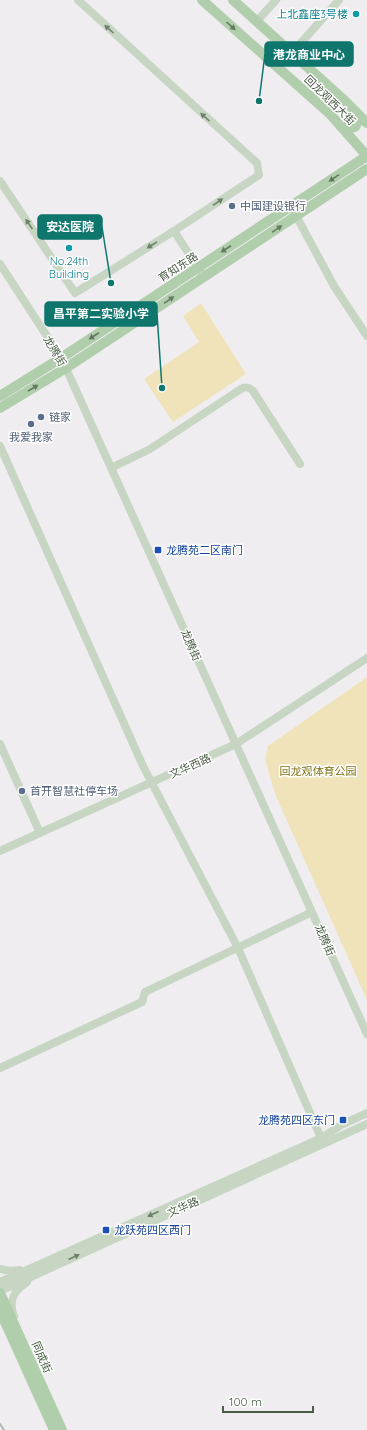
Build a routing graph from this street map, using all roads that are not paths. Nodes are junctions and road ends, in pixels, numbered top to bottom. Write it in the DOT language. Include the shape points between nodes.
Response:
graph roads {
  1 [pos="78,0"];
  2 [pos="202,0"];
  3 [pos="233,0"];
  4 [pos="276,0"];
  5 [pos="339,0"];
  6 [pos="257,21"];
  7 [pos="292,52"];
  8 [pos="356,112"];
  9 [pos="367,123"];
  10 [pos="340,126"];
  11 [pos="367,156"];
  12 [pos="367,169"];
  13 [pos="0,181"];
  14 [pos="291,206"];
  15 [pos="296,216"];
  16 [pos="174,231"];
  17 [pos="0,264"];
  18 [pos="198,268"];
  19 [pos="204,277"];
  20 [pos="367,336"];
  21 [pos="61,358"];
  22 [pos="66,368"];
  23 [pos="0,396"];
  24 [pos="0,408"];
  25 [pos="0,446"];
  26 [pos="300,464"];
  27 [pos="111,468"];
  28 [pos="367,658"];
  29 [pos="0,744"];
  30 [pos="236,744"];
  31 [pos="151,783"];
  32 [pos="40,833"];
  33 [pos="0,851"];
  34 [pos="312,912"];
  35 [pos="238,948"];
  36 [pos="367,1033"];
  37 [pos="0,1068"];
  38 [pos="367,1113"];
  39 [pos="367,1117"];
  40 [pos="367,1124"];
  41 [pos="367,1128"];
  42 [pos="323,1141"];
  43 [pos="80,1246"];
  44 [pos="58,1264"];
  45 [pos="0,1269"];
  46 [pos="0,1282"];
  47 [pos="0,1292"];
  48 [pos="0,1311"];
  49 [pos="35,1371"];
  50 [pos="54,1430"];
  51 [pos="62,1430"];
  16 -- 1 [label="street, one-way" via="259,175 257,164"];
  2 -- 10 [label="main road, 回龙观西大街, one-way" via="330,114"];
  3 -- 6 [label="main road, 回龙观西大街"];
  4 -- 6 [label="street"];
  5 -- 7 [label="street"];
  6 -- 7 [label="main road, 回龙观西大街"];
  7 -- 8 [label="main road, 回龙观西大街"];
  8 -- 9 [label="main road, 回龙观西大街"];
  8 -- 10 [label="main road" via="359,119 355,127"];
  10 -- 11 [label="main road, 回龙观西大街"];
  11 -- 14 [label="main road, 育知东路, one-way"];
  12 -- 15 [label="main road, 育知东路"];
  16 -- 13 [label="street, one-way" via="76,292"];
  14 -- 15 [label="street"];
  14 -- 18 [label="main road, 育知东路, one-way"];
  19 -- 15 [label="main road, 育知东路, one-way"];
  15 -- 20 [label="street" via="334,286"];
  16 -- 18 [label="street"];
  17 -- 21 [label="street, 龙腾街"];
  18 -- 19 [label="street"];
  18 -- 21 [label="main road, 育知东路, one-way"];
  22 -- 19 [label="main road, 育知东路, one-way"];
  21 -- 22 [label="street, 龙腾街"];
  21 -- 23 [label="main road, 育知东路"];
  24 -- 22 [label="main road, 育知东路, one-way"];
  22 -- 27 [label="street, 龙腾街"];
  25 -- 31 [label="street"];
  26 -- 27 [label="street" via="253,391 246,387 150,449"];
  27 -- 30 [label="street, 龙腾街"];
  28 -- 30 [label="street, 文华西路"];
  29 -- 32 [label="street"];
  30 -- 31 [label="street, 文华西路"];
  30 -- 34 [label="street, 龙腾街"];
  31 -- 32 [label="street, 文华西路"];
  31 -- 35 [label="street"];
  32 -- 33 [label="street, 文华西路"];
  34 -- 35 [label="street"];
  34 -- 36 [label="street, 龙腾街"];
  35 -- 37 [label="street" via="145,992 142,1002"];
  35 -- 42 [label="street"];
  38 -- 42 [label="street" via="343,1124"];
  39 -- 42 [label="street, 文华路"];
  40 -- 42 [label="street, 文华路"];
  41 -- 42 [label="street" via="345,1138"];
  42 -- 43 [label="street, 文华路, one-way"];
  44 -- 42 [label="street, 文华路, one-way"];
  43 -- 45 [label="street" via="54,1254 19,1270 10,1272"];
  43 -- 46 [label="street, 文华路"];
  44 -- 47 [label="street, 文华路"];
  44 -- 49 [label="street" via="19,1288 12,1302 13,1313"];
  47 -- 49 [label="main road, 同成街"];
  48 -- 50 [label="main road, 同成街"];
  49 -- 51 [label="main road, 同成街"];
}
